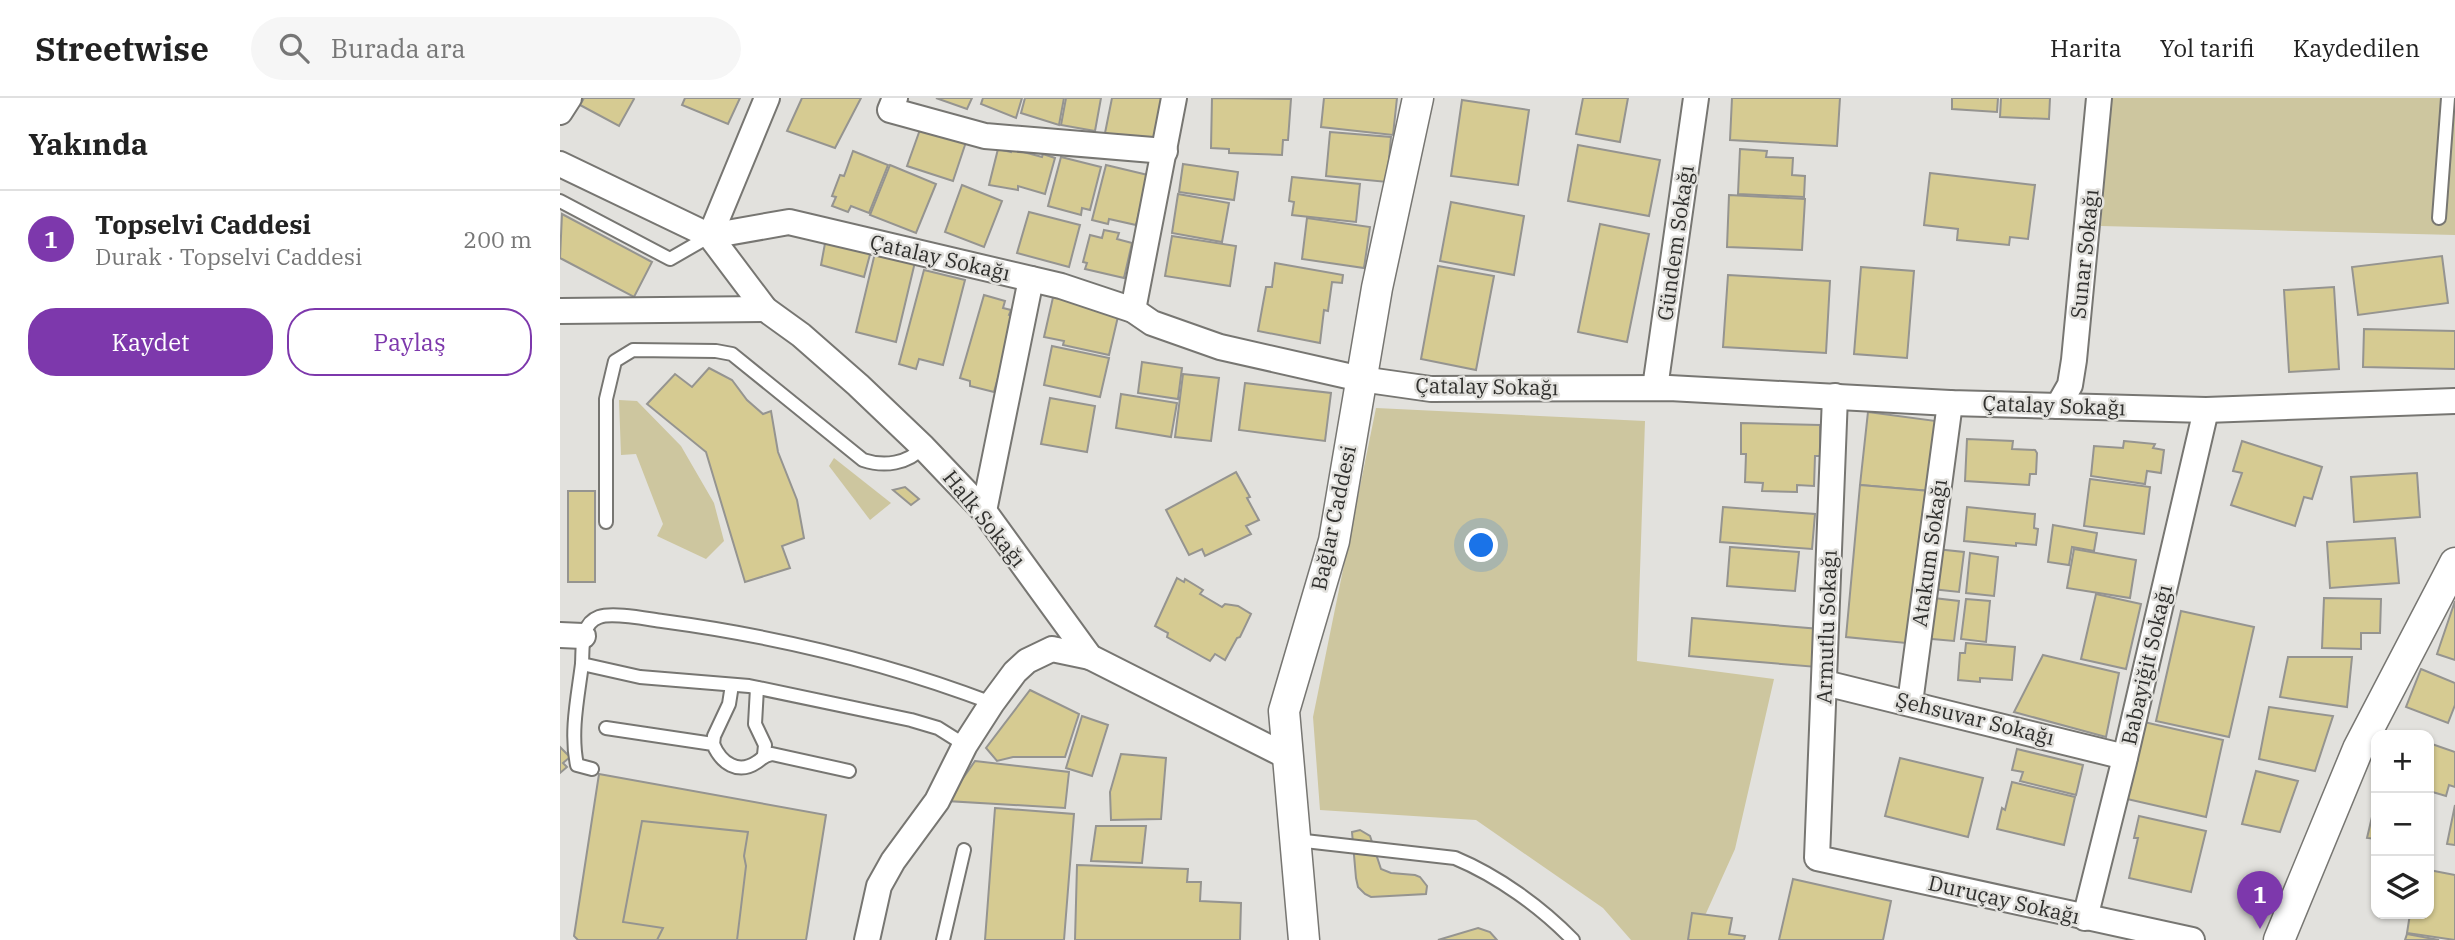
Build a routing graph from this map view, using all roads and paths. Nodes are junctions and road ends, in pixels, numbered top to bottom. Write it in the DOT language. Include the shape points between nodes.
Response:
graph roads {
  1 [pos="569,98"];
  2 [pos="767,98"];
  3 [pos="895,98"];
  4 [pos="1174,98"];
  5 [pos="1418,98"];
  6 [pos="1696,98"];
  7 [pos="2099,98"];
  8 [pos="2448,98"];
  9 [pos="560,112"];
  10 [pos="1166,151"];
  11 [pos="560,164"];
  12 [pos="560,201"];
  13 [pos="2439,218"];
  14 [pos="710,236"];
  15 [pos="1031,279"];
  16 [pos="765,309"];
  17 [pos="1133,310"];
  18 [pos="560,311"];
  19 [pos="1361,379"];
  20 [pos="1656,388"];
  21 [pos="1835,396"];
  22 [pos="2455,401"];
  23 [pos="1950,403"];
  24 [pos="2058,406"];
  25 [pos="2206,410"];
  26 [pos="923,447"];
  27 [pos="984,511"];
  28 [pos="606,522"];
  29 [pos="2452,573"];
  30 [pos="572,635"];
  31 [pos="1090,657"];
  32 [pos="582,664"];
  33 [pos="1825,682"];
  34 [pos="732,685"];
  35 [pos="757,688"];
  36 [pos="992,703"];
  37 [pos="1910,703"];
  38 [pos="606,728"];
  39 [pos="713,744"];
  40 [pos="965,746"];
  41 [pos="765,755"];
  42 [pos="1288,757"];
  43 [pos="2125,757"];
  44 [pos="592,769"];
  45 [pos="849,771"];
  46 [pos="1295,839"];
  47 [pos="964,850"];
  48 [pos="1817,858"];
  49 [pos="2085,918"];
  50 [pos="867,940"];
  51 [pos="943,940"];
  52 [pos="1304,940"];
  53 [pos="1573,940"];
  54 [pos="2192,940"];
  55 [pos="2279,940"];
  1 -- 9 [label="street"];
  2 -- 14 [label="street"];
  3 -- 10 [label="street" via="890,110 985,136"];
  4 -- 10 [label="street"];
  5 -- 19 [label="street, Bağlar Caddesi"];
  6 -- 20 [label="street, Gündem Sokağı"];
  7 -- 24 [label="street, Sunar Sokağı" via="2074,360 2070,386"];
  8 -- 13 [label="lane"];
  10 -- 17 [label="street"];
  11 -- 14 [label="street"];
  12 -- 14 [label="lane" via="670,259"];
  14 -- 15 [label="street, Çatalay Sokağı" via="789,222"];
  14 -- 16 [label="street, Halk Sokağı"];
  15 -- 17 [label="street, Çatalay Sokağı"];
  15 -- 27 [label="street"];
  16 -- 18 [label="street"];
  16 -- 26 [label="street, Halk Sokağı" via="801,335"];
  17 -- 19 [label="street, Çatalay Sokağı" via="1152,323 1220,347"];
  19 -- 20 [label="street, Çatalay Sokağı" via="1431,388"];
  19 -- 42 [label="street, Bağlar Caddesi" via="1334,541 1284,711"];
  20 -- 21 [label="street, Çatalay Sokağı"];
  21 -- 23 [label="street, Çatalay Sokağı"];
  21 -- 33 [label="street, Armutlu Sokağı"];
  22 -- 25 [label="street, Çatalay Sokağı"];
  23 -- 24 [label="street, Çatalay Sokağı"];
  23 -- 37 [label="street, Atakum Sokağı"];
  24 -- 25 [label="street, Çatalay Sokağı"];
  25 -- 43 [label="street, Babayiğit Sokağı"];
  26 -- 27 [label="street, Halk Sokağı"];
  26 -- 28 [label="lane" via="909,459 881,465 863,460 732,354 633,350 615,362 608,387"];
  27 -- 31 [label="street, Halk Sokağı"];
  29 -- 55 [label="street" via="2358,749"];
  30 -- 32 [label="lane"];
  30 -- 36 [label="lane" via="600,616 717,628 875,666"];
  31 -- 36 [label="street" via="1052,649 1041,653 1015,673"];
  31 -- 42 [label="street, Halk Sokağı"];
  32 -- 34 [label="lane" via="640,677"];
  32 -- 44 [label="lane" via="575,759 577,765"];
  33 -- 37 [label="street, Şehsuvar Sokağı"];
  33 -- 48 [label="street, Armutlu Sokağı"];
  34 -- 35 [label="lane"];
  34 -- 39 [label="lane"];
  35 -- 40 [label="lane" via="911,720 939,728"];
  35 -- 41 [label="lane" via="755,724"];
  36 -- 40 [label="street"];
  37 -- 43 [label="street, Şehsuvar Sokağı"];
  38 -- 39 [label="lane"];
  39 -- 41 [label="lane" via="731,766 742,768"];
  40 -- 50 [label="street" via="937,801 879,886"];
  41 -- 45 [label="lane"];
  42 -- 46 [label="street, Bağlar Caddesi"];
  43 -- 49 [label="street, Babayiğit Sokağı"];
  46 -- 52 [label="street, Bağlar Caddesi"];
  46 -- 53 [label="lane" via="1455,858 1552,918"];
  47 -- 51 [label="lane"];
  48 -- 49 [label="street, Duruçay Sokağı"];
  49 -- 54 [label="street, Duruçay Sokağı"];
}
